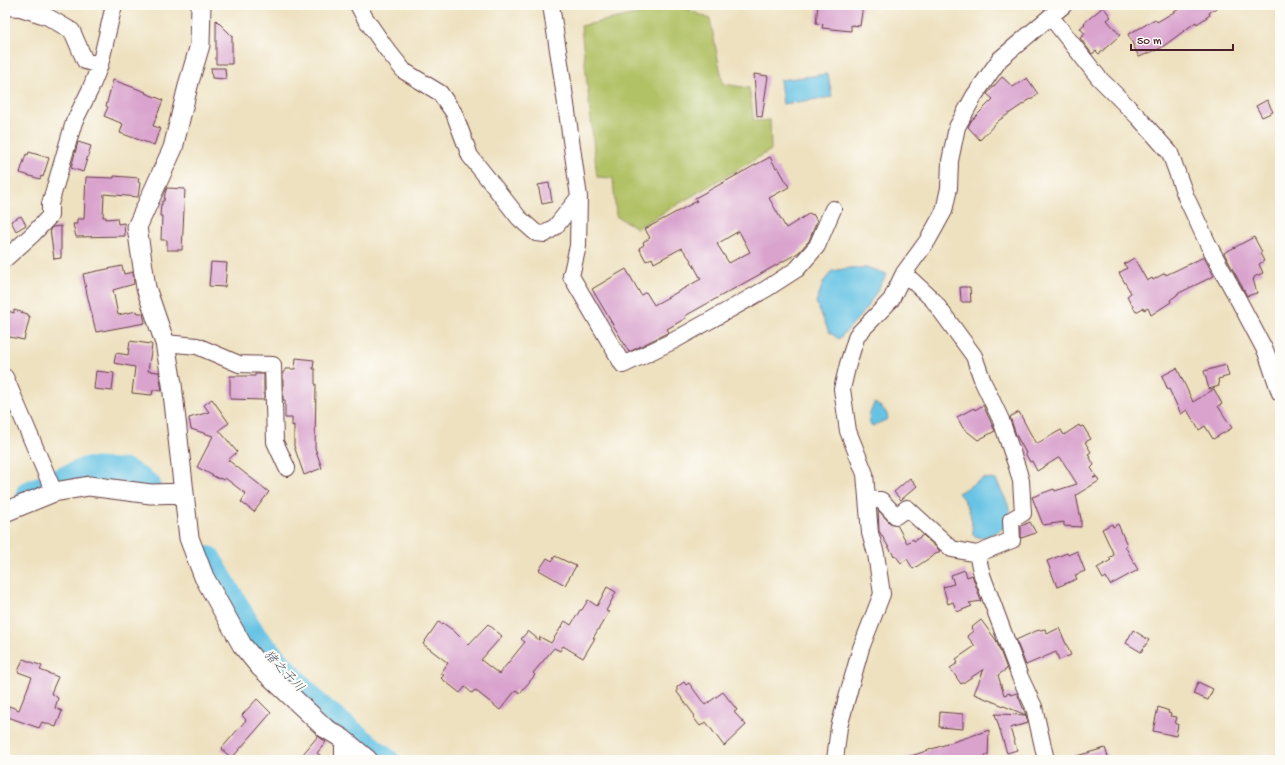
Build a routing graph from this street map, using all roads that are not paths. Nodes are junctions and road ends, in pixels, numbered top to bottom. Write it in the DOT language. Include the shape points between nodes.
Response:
graph roads {
  1 [pos="114,5"];
  2 [pos="201,5"];
  3 [pos="358,5"];
  4 [pos="551,5"];
  5 [pos="1064,5"];
  6 [pos="5,7"];
  7 [pos="1051,17"];
  8 [pos="100,65"];
  9 [pos="579,197"];
  10 [pos="833,209"];
  11 [pos="5,259"];
  12 [pos="904,273"];
  13 [pos="165,343"];
  14 [pos="5,377"];
  15 [pos="1280,393"];
  16 [pos="287,468"];
  17 [pos="50,482"];
  18 [pos="184,493"];
  19 [pos="867,500"];
  20 [pos="5,512"];
  21 [pos="977,554"];
  22 [pos="343,739"];
  23 [pos="343,760"];
  24 [pos="368,760"];
  25 [pos="835,760"];
  26 [pos="1046,760"];
  1 -- 8 [label="street"];
  2 -- 13 [label="street" via="200,45 173,148 137,227 146,288"];
  3 -- 9 [label="street" via="404,71 440,93 454,113 470,156 519,218 536,233 544,234 556,226"];
  4 -- 9 [label="street"];
  5 -- 7 [label="street"];
  6 -- 8 [label="street" via="20,8 48,17 72,31 85,61"];
  7 -- 12 [label="street" via="1000,59 974,96 957,127 944,211 928,240"];
  7 -- 15 [label="street" via="1099,78 1170,152 1186,197 1208,244 1266,352"];
  8 -- 11 [label="street" via="74,122 50,204 50,216"];
  9 -- 10 [label="street" via="578,246 571,276 623,365 675,340 797,269 817,246"];
  12 -- 19 [label="street" via="891,300 857,335 842,389 848,431 865,474"];
  12 -- 21 [label="street" via="933,300 974,356 1021,481 1023,513 1011,520 1012,540"];
  13 -- 16 [label="street" via="197,346 239,364 273,365 275,442"];
  13 -- 18 [label="street"];
  14 -- 17 [label="street"];
  17 -- 18 [label="street" via="151,494"];
  17 -- 20 [label="street"];
  18 -- 22 [label="street" via="189,538 197,559 242,645 260,667 303,708 325,728"];
  19 -- 21 [label="street" via="881,500 896,516 907,508 952,549"];
  19 -- 25 [label="street" via="870,533 882,594 861,648 839,727"];
  21 -- 26 [label="street" via="982,575 1017,670 1034,707"];
  22 -- 23 [label="street"];
  22 -- 24 [label="street"];
}
